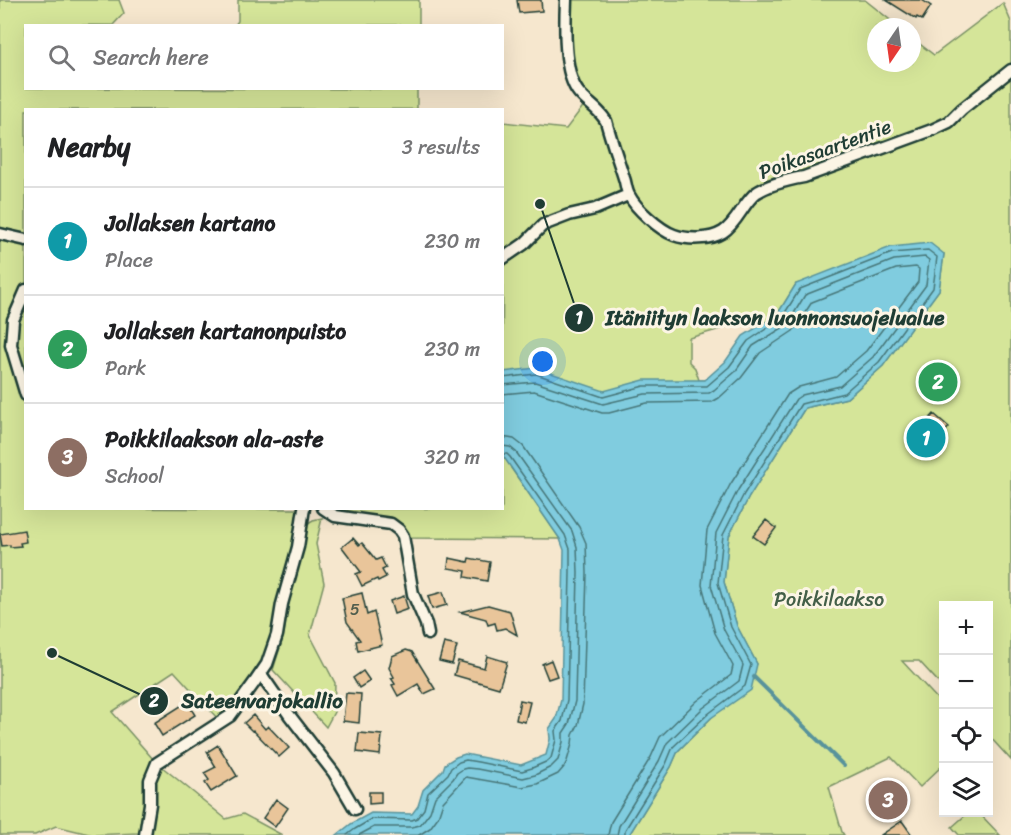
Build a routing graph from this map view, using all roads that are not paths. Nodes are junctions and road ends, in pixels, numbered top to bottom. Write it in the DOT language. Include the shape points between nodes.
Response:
graph roads {
  1 [pos="566,0"];
  2 [pos="1011,70"];
  3 [pos="628,195"];
  4 [pos="0,234"];
  5 [pos="24,240"];
  6 [pos="504,257"];
  7 [pos="24,295"];
  8 [pos="24,388"];
  9 [pos="304,510"];
  10 [pos="325,510"];
  11 [pos="428,634"];
  12 [pos="261,674"];
  13 [pos="355,809"];
  14 [pos="145,835"];
  1 -- 3 [label="street" via="568,66 574,86 606,121"];
  2 -- 3 [label="street, Poikasaartentie" via="949,122 755,194 729,226 711,237 674,234 662,228"];
  3 -- 6 [label="street" via="543,225"];
  4 -- 5 [label="street"];
  7 -- 8 [label="street" via="13,320 11,345"];
  9 -- 12 [label="street" via="277,635"];
  10 -- 11 [label="street" via="335,516 391,524 399,530 413,594"];
  12 -- 13 [label="street" via="334,773"];
  12 -- 14 [label="street" via="230,716 158,763 150,780"];
}
